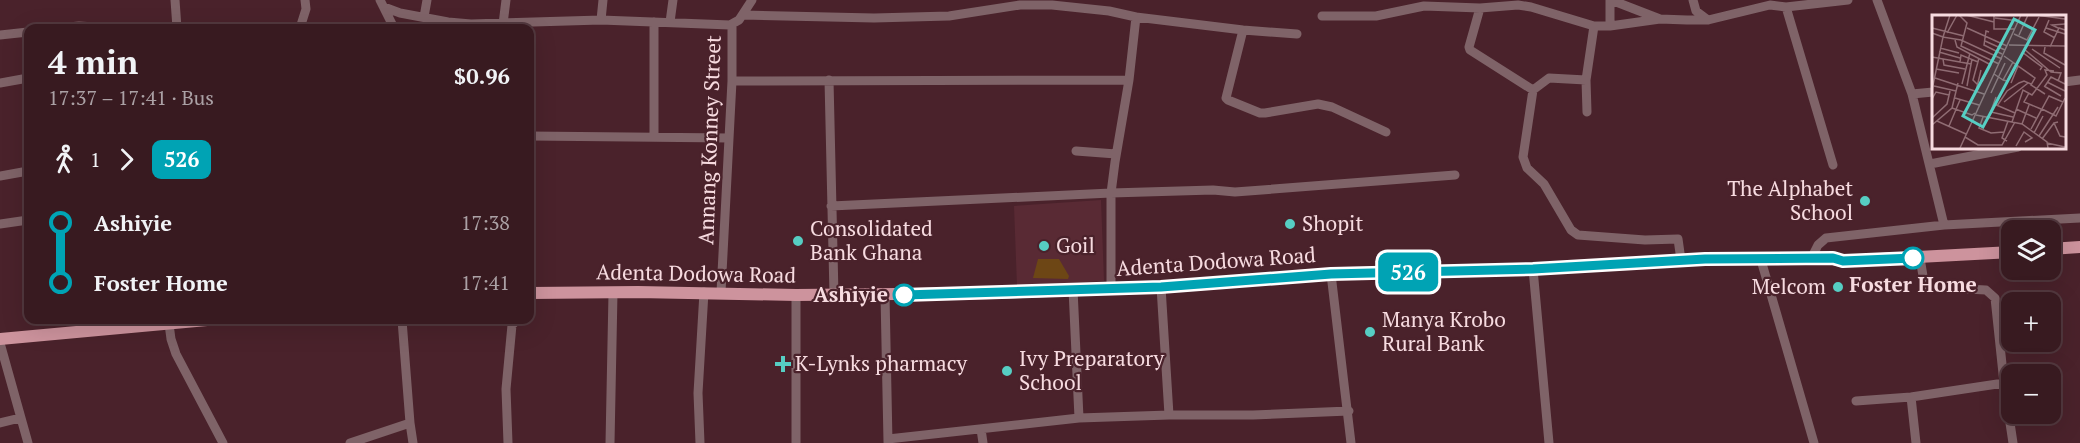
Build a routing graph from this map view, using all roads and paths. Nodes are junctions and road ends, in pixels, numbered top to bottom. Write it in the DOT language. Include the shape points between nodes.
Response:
graph roads {
  1 [pos="175,0"];
  2 [pos="305,0"];
  3 [pos="427,0"];
  4 [pos="506,0"];
  5 [pos="603,0"];
  6 [pos="674,0"];
  7 [pos="752,0"];
  8 [pos="1610,0"];
  9 [pos="1693,0"];
  10 [pos="1848,0"];
  11 [pos="1877,0"];
  12 [pos="1769,3"];
  13 [pos="382,4"];
  14 [pos="1786,6"];
  15 [pos="1480,8"];
  16 [pos="743,15"];
  17 [pos="424,16"];
  18 [pos="1322,16"];
  19 [pos="1136,17"];
  20 [pos="1660,19"];
  21 [pos="601,20"];
  22 [pos="1708,20"];
  23 [pos="654,22"];
  24 [pos="670,22"];
  25 [pos="177,24"];
  26 [pos="301,24"];
  27 [pos="392,24"];
  28 [pos="503,24"];
  29 [pos="732,24"];
  30 [pos="1594,26"];
  31 [pos="1610,26"];
  32 [pos="1243,30"];
  33 [pos="24,32"];
  34 [pos="1297,34"];
  35 [pos="0,35"];
  36 [pos="24,79"];
  37 [pos="829,80"];
  38 [pos="1129,80"];
  39 [pos="732,81"];
  40 [pos="1586,81"];
  41 [pos="2080,81"];
  42 [pos="2065,82"];
  43 [pos="0,83"];
  44 [pos="1533,90"];
  45 [pos="1932,92"];
  46 [pos="1912,94"];
  47 [pos="1587,112"];
  48 [pos="1386,132"];
  49 [pos="534,136"];
  50 [pos="654,137"];
  51 [pos="729,138"];
  52 [pos="2013,148"];
  53 [pos="1076,151"];
  54 [pos="1116,154"];
  55 [pos="1930,164"];
  56 [pos="1833,165"];
  57 [pos="24,172"];
  58 [pos="1455,175"];
  59 [pos="0,176"];
  60 [pos="1111,193"];
  61 [pos="831,206"];
  62 [pos="2080,218"];
  63 [pos="24,221"];
  64 [pos="0,224"];
  65 [pos="1944,225"];
  66 [pos="2080,247"];
  67 [pos="2061,248"];
  68 [pos="2001,253"];
  69 [pos="1920,258"];
  70 [pos="1811,259"];
  71 [pos="1681,260"];
  72 [pos="1761,260"];
  73 [pos="1533,269"];
  74 [pos="1331,274"];
  75 [pos="1161,287"];
  76 [pos="1112,288"];
  77 [pos="1073,289"];
  78 [pos="704,292"];
  79 [pos="721,292"];
  80 [pos="534,293"];
  81 [pos="613,293"];
  82 [pos="796,295"];
  83 [pos="834,295"];
  84 [pos="885,295"];
  85 [pos="170,324"];
  86 [pos="402,324"];
  87 [pos="513,324"];
  88 [pos="0,341"];
  89 [pos="2002,364"];
  90 [pos="2001,383"];
  91 [pos="1911,397"];
  92 [pos="1856,401"];
  93 [pos="1349,411"];
  94 [pos="1169,415"];
  95 [pos="20,418"];
  96 [pos="1079,418"];
  97 [pos="0,423"];
  98 [pos="410,423"];
  99 [pos="2010,424"];
  100 [pos="981,429"];
  101 [pos="888,441"];
  102 [pos="28,443"];
  103 [pos="223,443"];
  104 [pos="350,443"];
  105 [pos="413,443"];
  106 [pos="508,443"];
  107 [pos="610,443"];
  108 [pos="700,443"];
  109 [pos="796,443"];
  110 [pos="983,443"];
  111 [pos="1352,443"];
  112 [pos="1549,443"];
  113 [pos="1814,443"];
  114 [pos="1916,443"];
  115 [pos="2013,443"];
  1 -- 25 [label="street"];
  2 -- 26 [label="street"];
  3 -- 17 [label="street"];
  4 -- 28 [label="street"];
  5 -- 21 [label="street"];
  6 -- 24 [label="street"];
  7 -- 16 [label="street"];
  8 -- 20 [label="street"];
  8 -- 31 [label="street"];
  9 -- 22 [label="street" via="1696,10"];
  10 -- 14 [label="street"];
  11 -- 46 [label="street"];
  12 -- 14 [label="street"];
  12 -- 22 [label="street"];
  13 -- 17 [label="street" via="400,13"];
  13 -- 27 [label="street"];
  14 -- 56 [label="street"];
  15 -- 18 [label="street" via="1424,6 1376,16"];
  15 -- 30 [label="street" via="1531,7"];
  15 -- 44 [label="street" via="1470,50"];
  16 -- 19 [label="street" via="950,16 1020,5 1052,5"];
  16 -- 29 [label="street"];
  17 -- 28 [label="street" via="448,22"];
  19 -- 32 [label="street"];
  19 -- 38 [label="street"];
  20 -- 22 [label="street"];
  20 -- 31 [label="street"];
  21 -- 23 [label="street"];
  21 -- 28 [label="street"];
  23 -- 24 [label="street"];
  23 -- 50 [label="street"];
  24 -- 29 [label="street"];
  29 -- 39 [label="street, Annang Konney Street"];
  30 -- 31 [label="street"];
  30 -- 40 [label="street"];
  32 -- 34 [label="street"];
  32 -- 48 [label="street" via="1226,98 1229,101 1260,113 1318,104"];
  33 -- 35 [label="street"];
  36 -- 43 [label="street"];
  37 -- 38 [label="street"];
  37 -- 39 [label="street"];
  37 -- 61 [label="street"];
  38 -- 54 [label="street"];
  39 -- 51 [label="street, Annang Konney Street"];
  40 -- 44 [label="street" via="1549,78"];
  40 -- 47 [label="street"];
  41 -- 42 [label="street"];
  44 -- 71 [label="street" via="1522,157 1544,184 1571,230 1578,235 1679,240"];
  45 -- 46 [label="street"];
  46 -- 55 [label="street"];
  49 -- 50 [label="street"];
  50 -- 51 [label="street"];
  51 -- 79 [label="street, Annang Konney Street"];
  52 -- 55 [label="street"];
  53 -- 54 [label="street"];
  54 -- 60 [label="street"];
  55 -- 65 [label="street"];
  57 -- 59 [label="street"];
  58 -- 60 [label="street" via="1235,192"];
  60 -- 61 [label="street"];
  60 -- 76 [label="street"];
  61 -- 83 [label="street"];
  62 -- 65 [label="street"];
  63 -- 64 [label="street"];
  65 -- 70 [label="street" via="1826,238"];
  66 -- 67 [label="main road"];
  68 -- 69 [label="main road, Adenta Dodowa Road"];
  69 -- 70 [label="main road, Adenta Dodowa Road"];
  69 -- 89 [label="street" via="1928,287 1986,290 1993,294"];
  70 -- 72 [label="main road, Adenta Dodowa Road"];
  71 -- 72 [label="main road, Adenta Dodowa Road"];
  71 -- 73 [label="main road, Adenta Dodowa Road"];
  72 -- 113 [label="street"];
  73 -- 74 [label="main road, Adenta Dodowa Road"];
  73 -- 112 [label="street"];
  74 -- 75 [label="main road, Adenta Dodowa Road"];
  74 -- 93 [label="street"];
  75 -- 76 [label="main road, Adenta Dodowa Road"];
  75 -- 94 [label="street"];
  76 -- 77 [label="main road, Adenta Dodowa Road"];
  77 -- 84 [label="main road, Adenta Dodowa Road"];
  77 -- 96 [label="street"];
  78 -- 79 [label="main road, Adenta Dodowa Road"];
  78 -- 81 [label="main road, Adenta Dodowa Road"];
  78 -- 108 [label="street"];
  79 -- 82 [label="main road, Adenta Dodowa Road"];
  80 -- 81 [label="main road, Adenta Dodowa Road"];
  81 -- 107 [label="street"];
  82 -- 83 [label="main road, Adenta Dodowa Road"];
  82 -- 109 [label="street"];
  83 -- 84 [label="main road, Adenta Dodowa Road"];
  84 -- 101 [label="street"];
  85 -- 88 [label="main road"];
  85 -- 103 [label="street" via="176,354"];
  86 -- 98 [label="street"];
  87 -- 106 [label="street" via="506,389"];
  88 -- 95 [label="street"];
  90 -- 91 [label="street"];
  91 -- 92 [label="street"];
  91 -- 114 [label="street"];
  93 -- 94 [label="street"];
  93 -- 111 [label="street"];
  94 -- 96 [label="street"];
  95 -- 97 [label="street"];
  95 -- 102 [label="street"];
  96 -- 100 [label="street"];
  98 -- 104 [label="street"];
  98 -- 105 [label="street"];
  99 -- 115 [label="street"];
  100 -- 101 [label="street"];
  100 -- 110 [label="street"];
}
